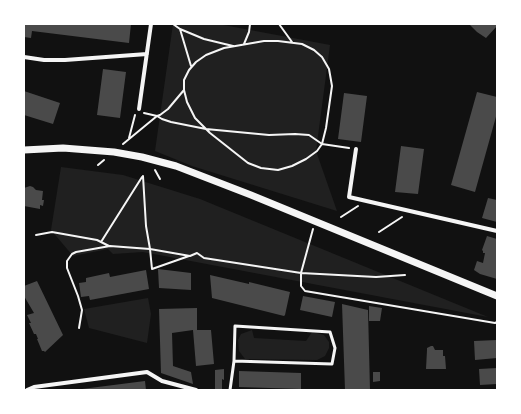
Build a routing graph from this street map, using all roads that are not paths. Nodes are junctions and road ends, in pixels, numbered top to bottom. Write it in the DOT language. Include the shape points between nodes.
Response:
graph roads {
  1 [pos="151,24"];
  2 [pos="147,54"];
  3 [pos="24,57"];
  4 [pos="137,110"];
  5 [pos="356,148"];
  6 [pos="24,150"];
  7 [pos="497,231"];
  8 [pos="497,296"];
  9 [pos="234,361"];
  10 [pos="27,390"];
  11 [pos="196,390"];
  12 [pos="230,390"];
  1 -- 2 [label="street"];
  2 -- 3 [label="street" via="65,60"];
  2 -- 4 [label="street"];
  5 -- 7 [label="street" via="349,197"];
  6 -- 8 [label="street" via="93,149 119,152 176,166"];
  9 -- 9 [label="lane" via="235,326 330,332 335,348 332,364"];
  9 -- 12 [label="lane"];
  10 -- 11 [label="street" via="147,372 162,381"];
}
